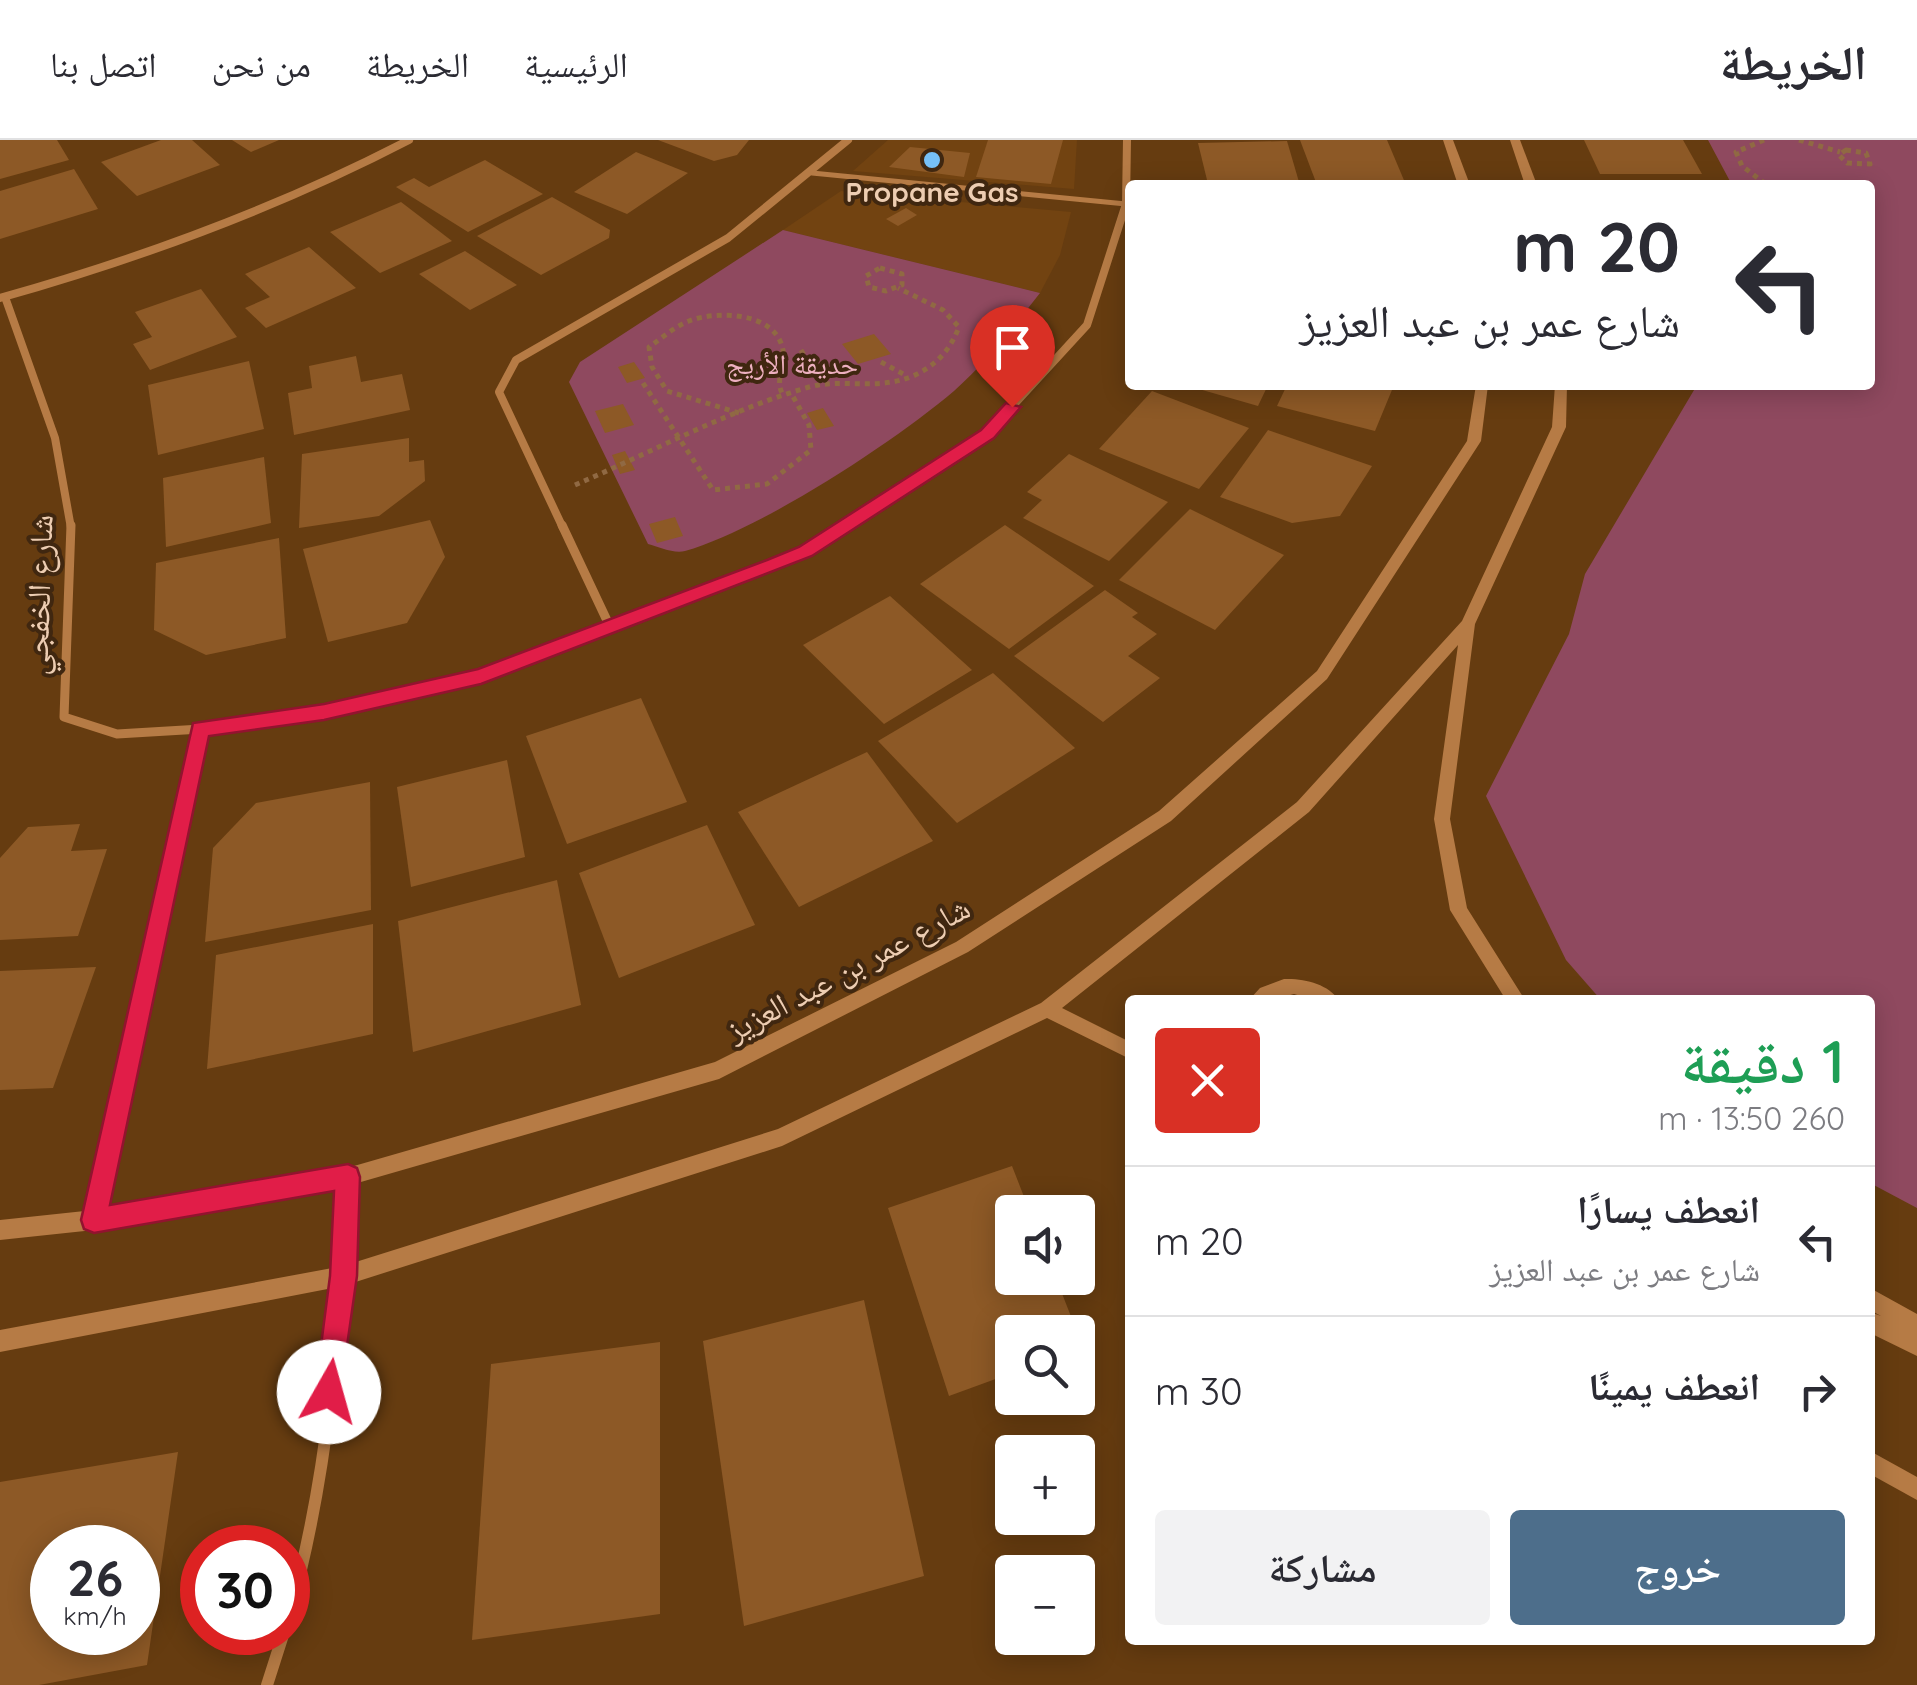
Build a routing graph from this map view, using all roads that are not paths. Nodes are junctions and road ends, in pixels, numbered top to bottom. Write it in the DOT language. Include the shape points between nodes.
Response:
graph roads {
  1 [pos="409,140"];
  2 [pos="848,140"];
  3 [pos="1128,140"];
  4 [pos="1448,140"];
  5 [pos="1515,140"];
  6 [pos="812,173"];
  7 [pos="1127,180"];
  8 [pos="1462,180"];
  9 [pos="1530,180"];
  10 [pos="1125,204"];
  11 [pos="1125,207"];
  12 [pos="2,298"];
  13 [pos="1481,390"];
  14 [pos="1561,390"];
  15 [pos="1468,624"];
  16 [pos="611,629"];
  17 [pos="200,729"];
  18 [pos="1266,995"];
  19 [pos="1323,995"];
  20 [pos="1513,995"];
  21 [pos="1047,1009"];
  22 [pos="1125,1048"];
  23 [pos="348,1177"];
  24 [pos="94,1220"];
  25 [pos="0,1230"];
  26 [pos="343,1276"];
  27 [pos="1875,1301"];
  28 [pos="1875,1325"];
  29 [pos="1917,1326"];
  30 [pos="0,1341"];
  31 [pos="1917,1346"];
  32 [pos="1875,1465"];
  33 [pos="1917,1489"];
  34 [pos="310,1551"];
  35 [pos="277,1655"];
  36 [pos="267,1685"];
  1 -- 12 [label="street" via="215,228"];
  2 -- 6 [label="street"];
  3 -- 7 [label="street, شارع الخفجي"];
  4 -- 8 [label="street"];
  5 -- 9 [label="street"];
  6 -- 10 [label="lane"];
  6 -- 16 [label="street" via="728,238 516,360 499,392"];
  11 -- 16 [label="street, شارع الخفجي" via="1087,326 988,434 806,552"];
  12 -- 17 [label="street, شارع الخفجي" via="56,443 71,522 64,717 118,734"];
  13 -- 23 [label="street, شارع عمر بن عبد العزيز" via="1474,441 1322,676 1165,816 962,947 719,1070"];
  14 -- 15 [label="street" via="1558,427"];
  15 -- 20 [label="street" via="1442,819 1459,910"];
  15 -- 21 [label="street" via="1303,806"];
  16 -- 17 [label="street, شارع الخفجي" via="481,676 324,712"];
  17 -- 24 [label="lane"];
  18 -- 19 [label="street" via="1285,984"];
  21 -- 22 [label="street"];
  21 -- 26 [label="street" via="782,1136"];
  23 -- 24 [label="street, شارع عمر بن عبد العزيز"];
  23 -- 26 [label="street"];
  24 -- 25 [label="street, شارع عمر بن عبد العزيز"];
  26 -- 30 [label="street"];
  26 -- 34 [label="street"];
  27 -- 29 [label="street"];
  28 -- 31 [label="street"];
  32 -- 33 [label="street"];
  35 -- 36 [label="street"];
}
